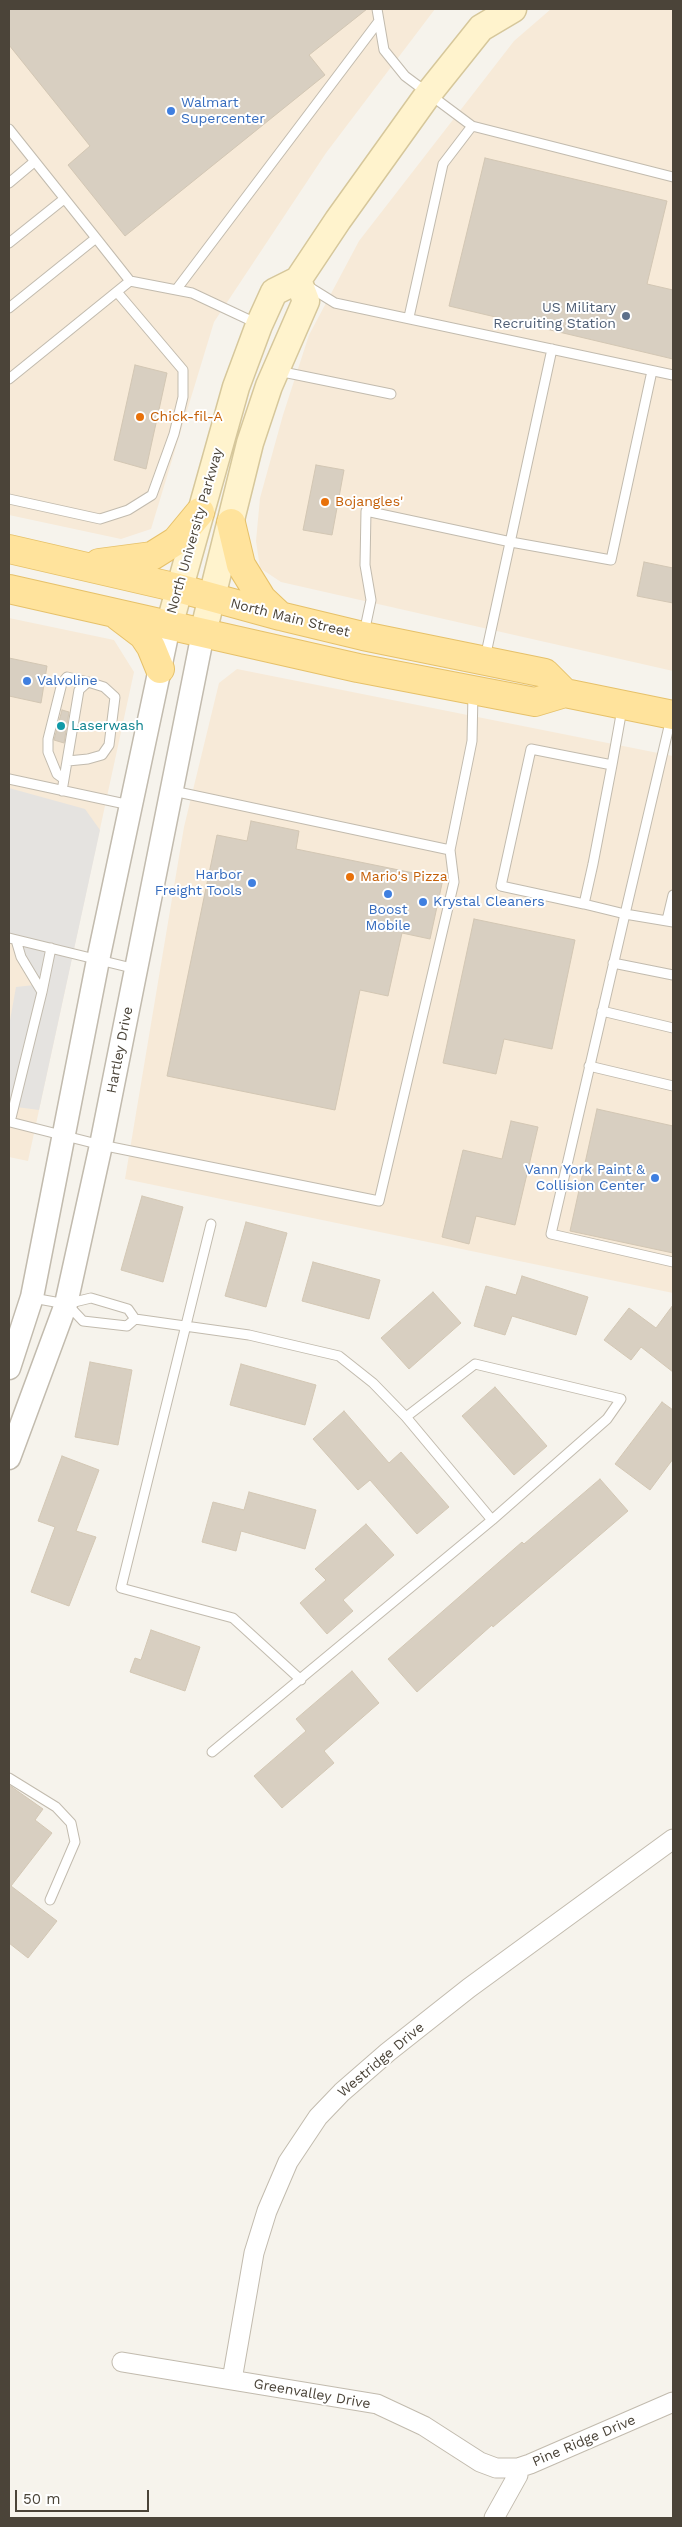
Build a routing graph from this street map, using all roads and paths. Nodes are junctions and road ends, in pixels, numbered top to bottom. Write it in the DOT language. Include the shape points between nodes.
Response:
graph roads {
  1 [pos="377,9"];
  2 [pos="513,9"];
  3 [pos="483,18"];
  4 [pos="379,21"];
  5 [pos="429,94"];
  6 [pos="472,126"];
  7 [pos="9,130"];
  8 [pos="34,162"];
  9 [pos="673,176"];
  10 [pos="9,183"];
  11 [pos="64,199"];
  12 [pos="96,238"];
  13 [pos="9,243"];
  14 [pos="298,280"];
  15 [pos="130,281"];
  16 [pos="176,290"];
  17 [pos="116,292"];
  18 [pos="9,308"];
  19 [pos="409,317"];
  20 [pos="258,325"];
  21 [pos="552,349"];
  22 [pos="277,370"];
  23 [pos="652,371"];
  24 [pos="673,376"];
  25 [pos="9,379"];
  26 [pos="391,394"];
  27 [pos="9,498"];
  28 [pos="200,512"];
  29 [pos="231,523"];
  30 [pos="511,542"];
  31 [pos="9,549"];
  32 [pos="78,565"];
  33 [pos="178,588"];
  34 [pos="9,589"];
  35 [pos="212,598"];
  36 [pos="115,614"];
  37 [pos="280,616"];
  38 [pos="169,626"];
  39 [pos="203,633"];
  40 [pos="363,636"];
  41 [pos="492,662"];
  42 [pos="160,669"];
  43 [pos="88,682"];
  44 [pos="474,691"];
  45 [pos="565,692"];
  46 [pos="622,706"];
  47 [pos="673,715"];
  48 [pos="68,761"];
  49 [pos="612,765"];
  50 [pos="9,779"];
  51 [pos="64,779"];
  52 [pos="170,790"];
  53 [pos="62,791"];
  54 [pos="130,806"];
  55 [pos="450,850"];
  56 [pos="673,895"];
  57 [pos="584,904"];
  58 [pos="672,908"];
  59 [pos="625,914"];
  60 [pos="670,921"];
  61 [pos="12,939"];
  62 [pos="51,948"];
  63 [pos="98,960"];
  64 [pos="613,963"];
  65 [pos="136,969"];
  66 [pos="673,975"];
  67 [pos="42,992"];
  68 [pos="602,1011"];
  69 [pos="673,1028"];
  70 [pos="589,1066"];
  71 [pos="673,1086"];
  72 [pos="9,1122"];
  73 [pos="63,1135"];
  74 [pos="101,1145"];
  75 [pos="211,1224"];
  76 [pos="673,1262"];
  77 [pos="32,1298"];
  78 [pos="66,1304"];
  79 [pos="135,1319"];
  80 [pos="187,1326"];
  81 [pos="9,1368"];
  82 [pos="406,1417"];
  83 [pos="9,1458"];
  84 [pos="492,1520"];
  85 [pos="301,1680"];
  86 [pos="212,1752"];
  87 [pos="9,1778"];
  88 [pos="673,1839"];
  89 [pos="50,1900"];
  90 [pos="122,2362"];
  91 [pos="232,2380"];
  92 [pos="673,2402"];
  93 [pos="518,2468"];
  94 [pos="494,2518"];
  1 -- 4 [label="lane"];
  2 -- 3 [label="main road"];
  3 -- 5 [label="main road, North University Parkway"];
  4 -- 5 [label="lane" via="384,50 405,76"];
  4 -- 16 [label="lane"];
  5 -- 6 [label="lane"];
  5 -- 14 [label="main road, North University Parkway"];
  6 -- 9 [label="lane"];
  6 -- 19 [label="lane" via="443,164"];
  7 -- 8 [label="lane"];
  8 -- 10 [label="lane"];
  8 -- 11 [label="lane"];
  11 -- 12 [label="lane"];
  11 -- 13 [label="lane"];
  12 -- 15 [label="lane"];
  12 -- 18 [label="lane"];
  14 -- 19 [label="lane" via="335,303"];
  14 -- 20 [label="main road, North University Parkway" via="274,292"];
  14 -- 22 [label="main road" via="306,301"];
  15 -- 16 [label="lane"];
  15 -- 17 [label="lane"];
  16 -- 20 [label="lane" via="192,293"];
  17 -- 25 [label="lane"];
  17 -- 27 [label="lane" via="183,370 183,397 174,434 152,495 128,510 100,519"];
  19 -- 21 [label="lane"];
  20 -- 28 [label="main road, North University Parkway" via="236,387"];
  21 -- 23 [label="lane"];
  21 -- 30 [label="lane"];
  22 -- 26 [label="lane"];
  22 -- 29 [label="main road" via="250,443"];
  23 -- 24 [label="lane"];
  23 -- 30 [label="lane" via="611,560"];
  28 -- 32 [label="main road" via="176,541 152,556"];
  28 -- 33 [label="main road, North University Parkway"];
  29 -- 35 [label="main road"];
  29 -- 37 [label="main road" via="241,565 262,599"];
  30 -- 40 [label="lane" via="366,511 365,565 371,600"];
  30 -- 41 [label="lane"];
  31 -- 32 [label="main road, North Main Street"];
  32 -- 33 [label="main road, North Main Street"];
  33 -- 35 [label="main road, North Main Street"];
  33 -- 38 [label="main road, North University Parkway"];
  34 -- 36 [label="main road"];
  35 -- 37 [label="main road, North Main Street"];
  35 -- 39 [label="main road"];
  36 -- 38 [label="main road"];
  36 -- 42 [label="main road" via="143,635"];
  37 -- 40 [label="main road, North Main Street"];
  38 -- 39 [label="main road"];
  38 -- 42 [label="street"];
  39 -- 44 [label="main road"];
  39 -- 52 [label="street, Hartley Drive"];
  40 -- 41 [label="main road, North Main Street"];
  41 -- 44 [label="main road"];
  41 -- 45 [label="main road, North Main Street" via="545,673"];
  42 -- 54 [label="street"];
  43 -- 48 [label="lane" via="79,690"];
  43 -- 48 [label="lane" via="104,687 115,697 109,745 102,755"];
  43 -- 51 [label="lane" via="67,678 62,683 50,731 48,752 57,774"];
  44 -- 45 [label="main road" via="535,702"];
  44 -- 55 [label="lane" via="472,741"];
  45 -- 46 [label="main road, North Main Street"];
  46 -- 47 [label="main road, North Main Street"];
  46 -- 49 [label="lane"];
  47 -- 59 [label="lane"];
  48 -- 51 [label="lane"];
  49 -- 57 [label="lane"];
  49 -- 57 [label="lane" via="531,749 501,886"];
  50 -- 53 [label="lane"];
  51 -- 53 [label="lane"];
  52 -- 55 [label="lane"];
  52 -- 65 [label="street, Hartley Drive"];
  53 -- 54 [label="lane"];
  54 -- 63 [label="street"];
  55 -- 74 [label="lane" via="454,882 379,1201"];
  56 -- 58 [label="lane"];
  57 -- 59 [label="lane"];
  58 -- 60 [label="lane"];
  59 -- 60 [label="lane"];
  59 -- 64 [label="lane"];
  61 -- 62 [label="lane"];
  61 -- 67 [label="lane"];
  62 -- 63 [label="lane"];
  62 -- 67 [label="lane"];
  63 -- 65 [label="lane"];
  63 -- 73 [label="street"];
  64 -- 66 [label="lane"];
  64 -- 68 [label="lane"];
  65 -- 74 [label="street, Hartley Drive"];
  67 -- 72 [label="lane"];
  68 -- 69 [label="lane"];
  68 -- 70 [label="lane"];
  70 -- 71 [label="lane"];
  70 -- 76 [label="lane" via="551,1234"];
  72 -- 73 [label="lane"];
  73 -- 74 [label="lane"];
  73 -- 77 [label="street"];
  74 -- 78 [label="street, Hartley Drive"];
  75 -- 80 [label="lane"];
  77 -- 78 [label="lane"];
  77 -- 81 [label="street"];
  78 -- 79 [label="lane" via="90,1298 128,1309"];
  78 -- 79 [label="lane" via="83,1320 127,1326"];
  78 -- 83 [label="street, Hartley Drive"];
  79 -- 80 [label="lane"];
  80 -- 82 [label="lane" via="249,1335 339,1356 373,1382"];
  80 -- 85 [label="lane" via="121,1588 233,1618"];
  82 -- 84 [label="lane"];
  82 -- 84 [label="lane" via="475,1364 621,1399 607,1419"];
  84 -- 85 [label="lane"];
  85 -- 86 [label="lane"];
  87 -- 89 [label="lane" via="56,1807 71,1823 75,1842"];
  88 -- 91 [label="street, Westridge Drive" via="454,2000 388,2052 318,2117 288,2162 267,2211 254,2253"];
  90 -- 91 [label="street, Greenvalley Drive"];
  91 -- 93 [label="street, Greenvalley Drive" via="377,2404 424,2426 480,2462 496,2468"];
  92 -- 93 [label="street, Pine Ridge Drive"];
  93 -- 94 [label="street, Pine Ridge Drive" via="518,2476"];
}
